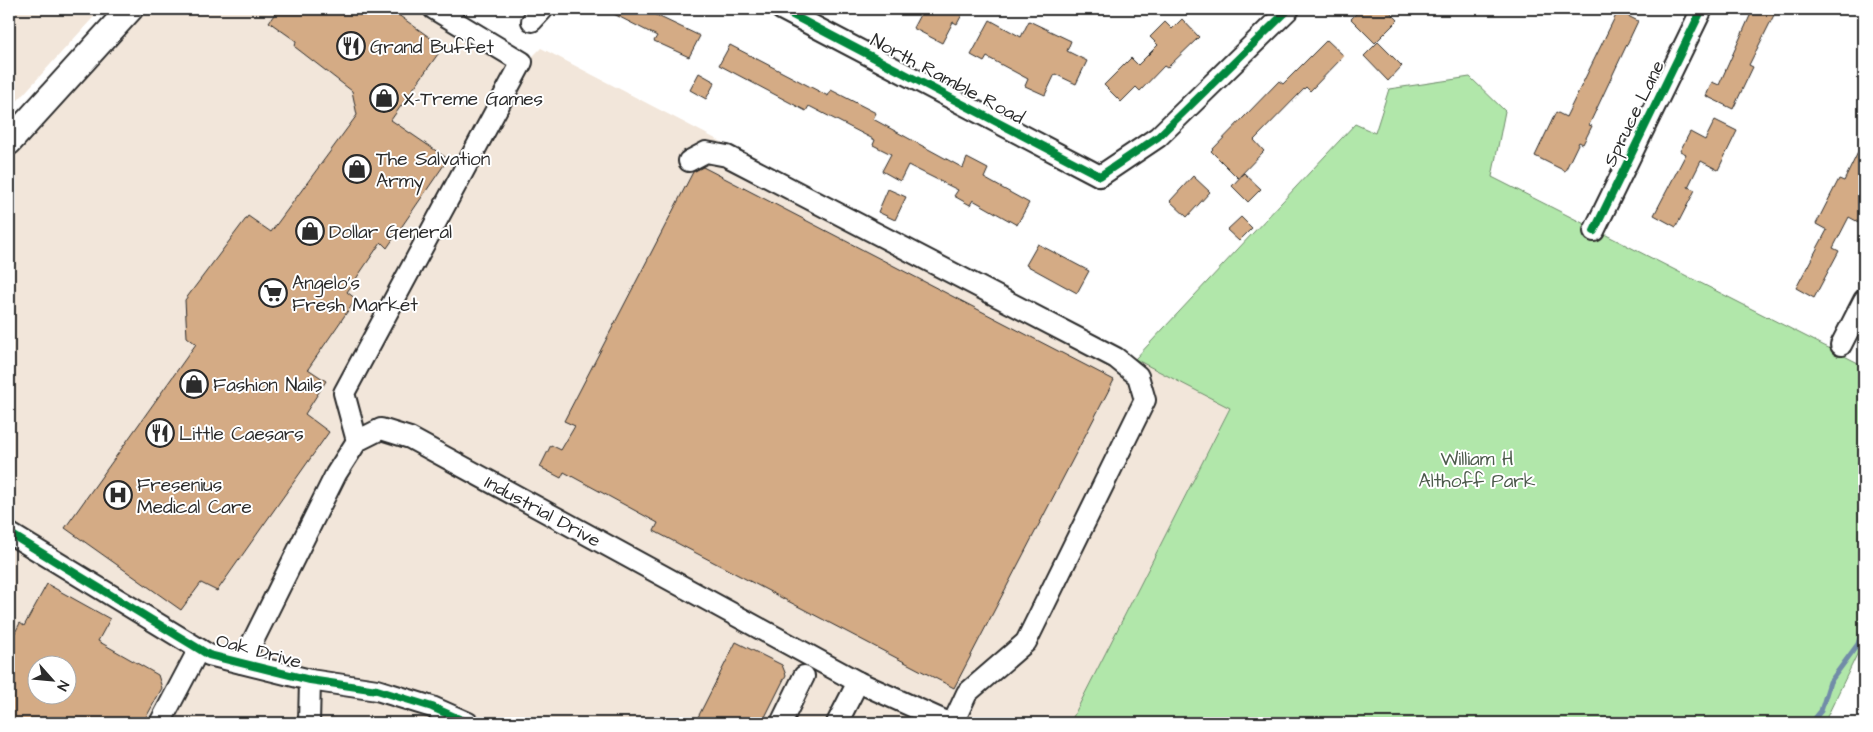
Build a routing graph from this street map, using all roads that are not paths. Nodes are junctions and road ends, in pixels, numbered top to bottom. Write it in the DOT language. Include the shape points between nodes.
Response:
graph roads {
  1 [pos="434,9"];
  2 [pos="781,9"];
  3 [pos="1289,9"];
  4 [pos="1702,9"];
  5 [pos="124,10"];
  6 [pos="9,142"];
  7 [pos="689,161"];
  8 [pos="1594,231"];
  9 [pos="1864,300"];
  10 [pos="1841,345"];
  11 [pos="357,441"];
  12 [pos="9,533"];
  13 [pos="199,649"];
  14 [pos="242,663"];
  15 [pos="804,676"];
  16 [pos="310,680"];
  17 [pos="858,682"];
  18 [pos="160,723"];
  19 [pos="309,723"];
  20 [pos="468,723"];
  21 [pos="781,723"];
  22 [pos="837,723"];
  23 [pos="951,723"];
  1 -- 11 [label="street" via="522,62 344,393"];
  2 -- 3 [label="street, North Ramble Road" via="1100,176 1158,137"];
  4 -- 8 [label="street, Spruce Lane"];
  5 -- 6 [label="main road"];
  7 -- 23 [label="street" via="706,152 727,156 1116,358 1138,376 1146,400 1026,642 967,693"];
  9 -- 10 [label="street"];
  11 -- 14 [label="street" via="336,474"];
  11 -- 17 [label="street, Industrial Drive" via="381,429 410,438"];
  12 -- 13 [label="street, Oak Drive"];
  13 -- 14 [label="street, Oak Drive" via="209,655"];
  13 -- 18 [label="street"];
  14 -- 16 [label="street, Oak Drive"];
  15 -- 21 [label="street"];
  16 -- 19 [label="street"];
  16 -- 20 [label="street, Oak Drive" via="378,690 432,707"];
  17 -- 22 [label="street"];
  17 -- 23 [label="street, Industrial Drive"];
}
